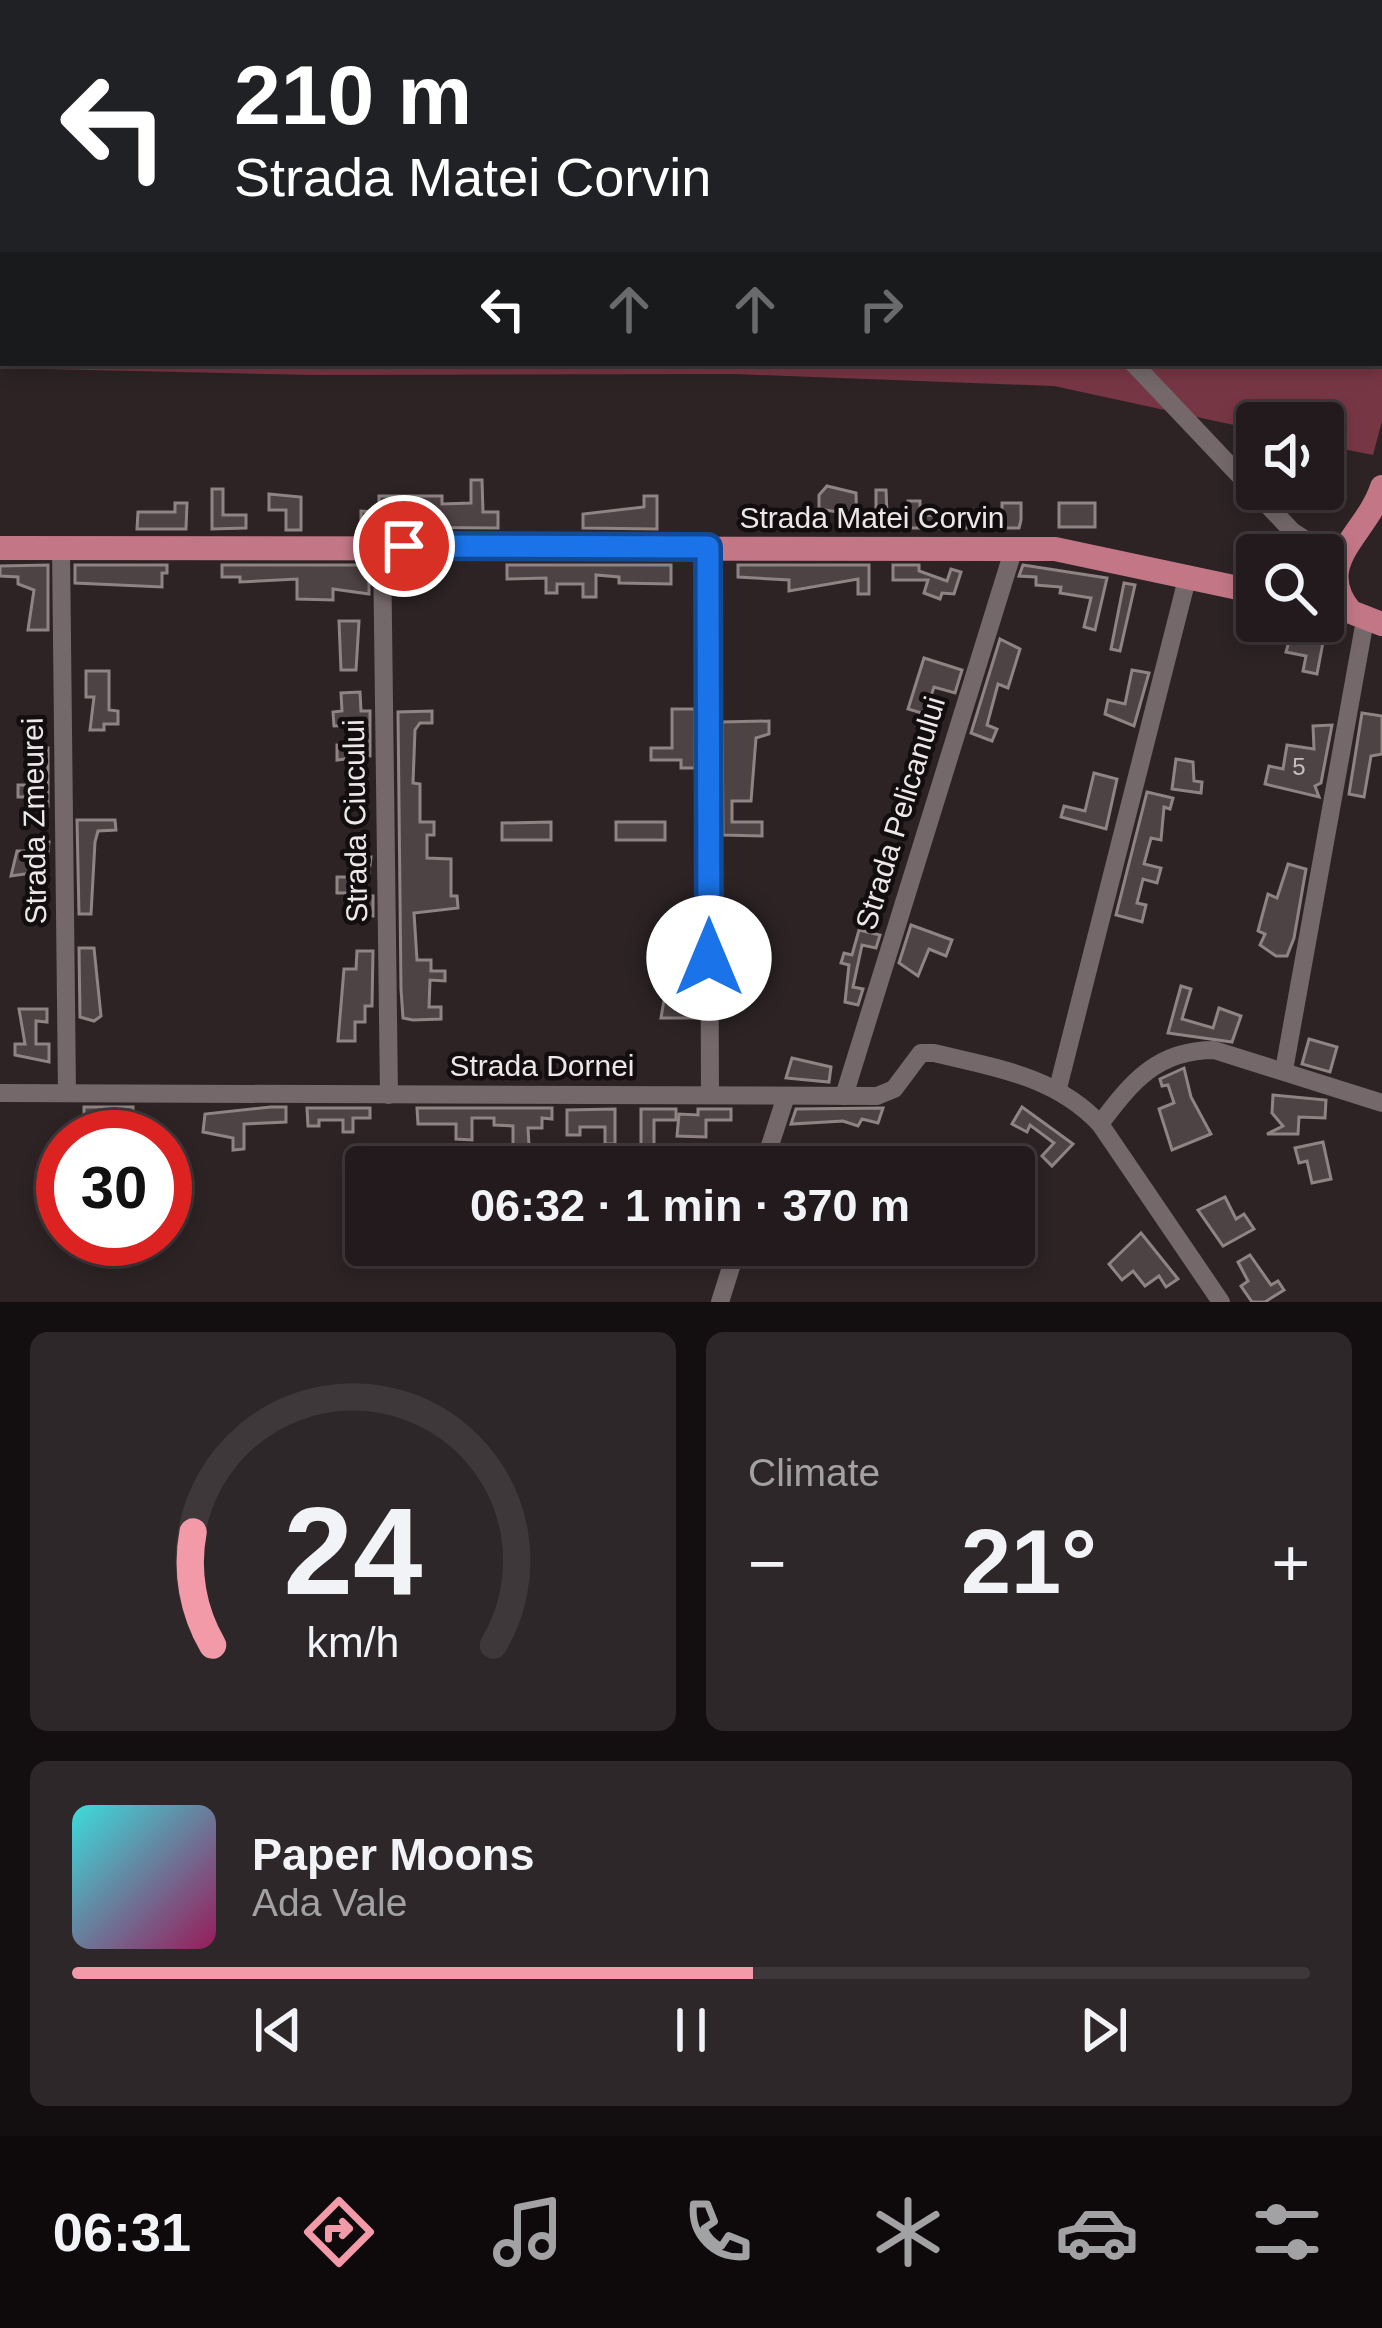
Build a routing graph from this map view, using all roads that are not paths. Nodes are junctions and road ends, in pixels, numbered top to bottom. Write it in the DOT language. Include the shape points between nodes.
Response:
graph roads {
  1 [pos="1136,366"];
  2 [pos="1382,487"];
  3 [pos="1382,532"];
  4 [pos="1296,534"];
  5 [pos="1354,538"];
  6 [pos="382,546"];
  7 [pos="708,547"];
  8 [pos="0,548"];
  9 [pos="61,548"];
  10 [pos="1014,548"];
  11 [pos="1344,550"];
  12 [pos="1188,574"];
  13 [pos="1236,584"];
  14 [pos="1344,597"];
  15 [pos="1372,620"];
  16 [pos="1283,1070"];
  17 [pos="1058,1088"];
  18 [pos="0,1093"];
  19 [pos="67,1093"];
  20 [pos="389,1095"];
  21 [pos="710,1096"];
  22 [pos="786,1096"];
  23 [pos="844,1096"];
  24 [pos="1382,1103"];
  25 [pos="1100,1124"];
  26 [pos="770,1146"];
  27 [pos="731,1266"];
  28 [pos="720,1302"];
  29 [pos="1221,1302"];
  1 -- 4 [label="street"];
  2 -- 5 [label="main road"];
  3 -- 5 [label="main road"];
  5 -- 11 [label="main road"];
  6 -- 7 [label="main road, Strada Matei Corvin"];
  6 -- 9 [label="main road, Strada Matei Corvin"];
  6 -- 20 [label="street, Strada Ciucului"];
  7 -- 10 [label="main road, Strada Matei Corvin"];
  7 -- 21 [label="street"];
  8 -- 9 [label="main road, Strada Matei Corvin"];
  9 -- 19 [label="street, Strada Zmeurei"];
  10 -- 12 [label="main road, Strada Matei Corvin" via="1078,551"];
  10 -- 23 [label="street, Strada Pelicanului"];
  12 -- 13 [label="main road, Strada Matei Corvin"];
  12 -- 17 [label="street"];
  14 -- 15 [label="main road"];
  15 -- 16 [label="street"];
  16 -- 24 [label="street"];
  16 -- 25 [label="street" via="1214,1050 1161,1058"];
  17 -- 23 [label="street, Strada Dornei" via="934,1053 911,1062 886,1094"];
  17 -- 25 [label="street"];
  18 -- 19 [label="street, Strada Dornei"];
  19 -- 20 [label="street, Strada Dornei"];
  20 -- 21 [label="street, Strada Dornei"];
  21 -- 22 [label="street, Strada Dornei"];
  22 -- 23 [label="street, Strada Dornei"];
  22 -- 26 [label="street"];
  25 -- 29 [label="street"];
  27 -- 28 [label="street"];
}
